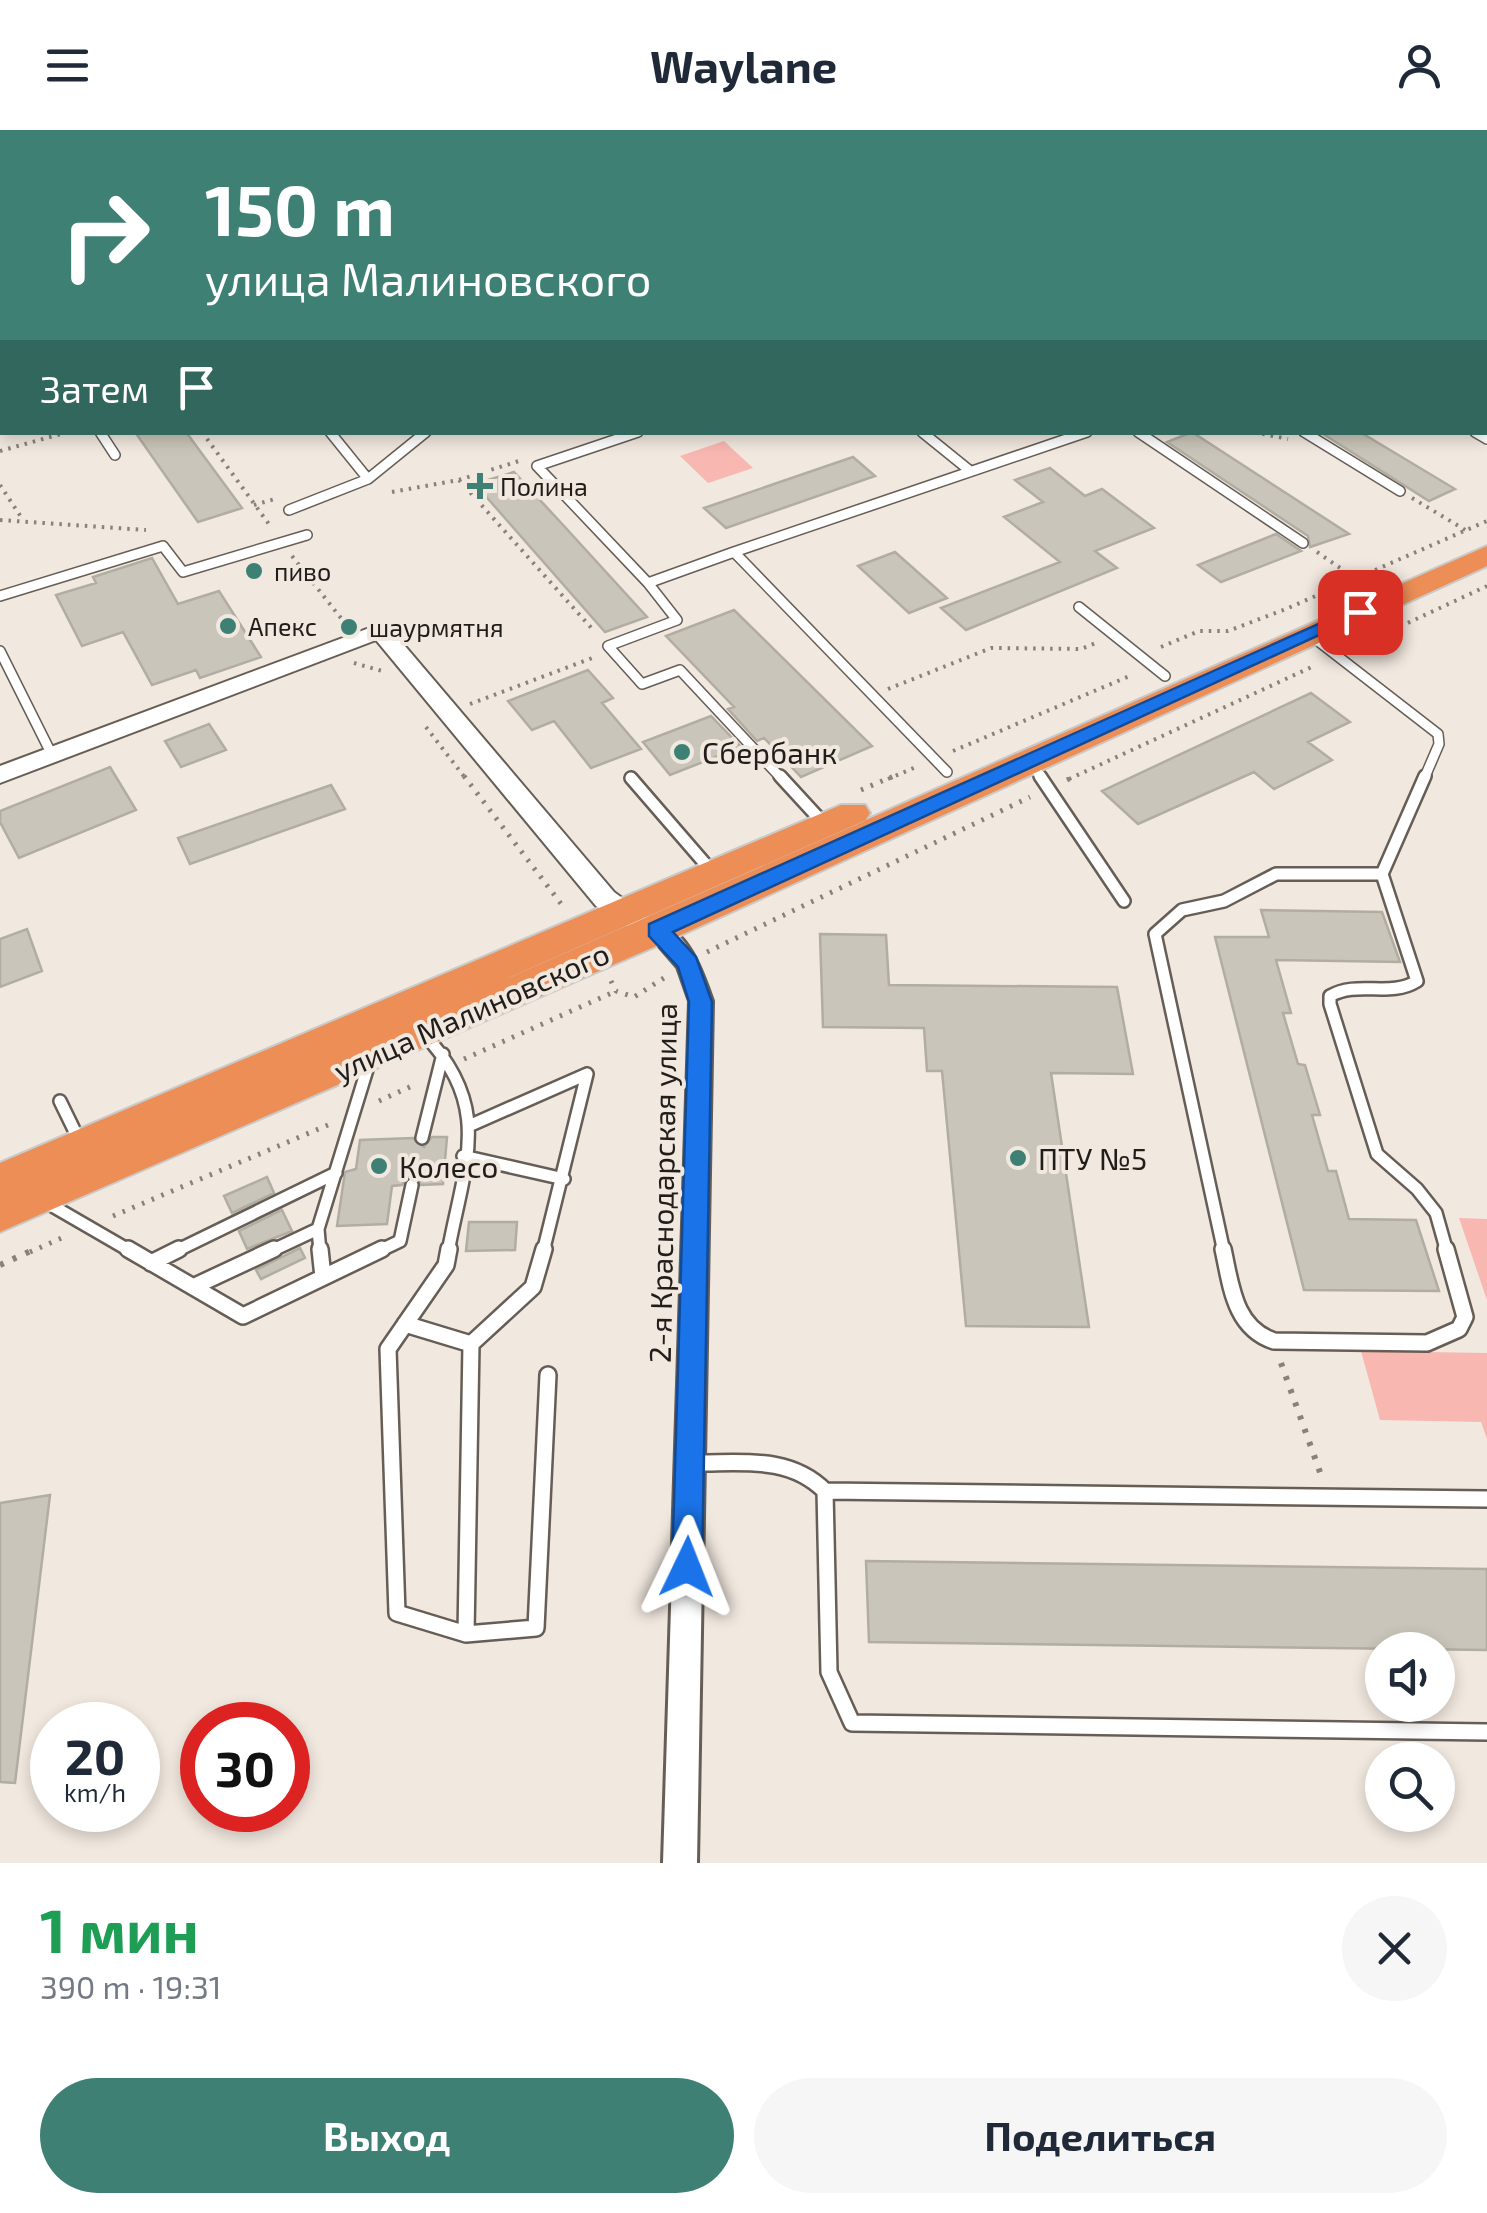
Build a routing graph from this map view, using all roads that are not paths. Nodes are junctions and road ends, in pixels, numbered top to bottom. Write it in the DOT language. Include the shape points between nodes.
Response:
graph roads {
  1 [pos="102,435"];
  2 [pos="332,435"];
  3 [pos="422,435"];
  4 [pos="629,435"];
  5 [pos="926,435"];
  6 [pos="1077,435"];
  7 [pos="1142,435"];
  8 [pos="1309,435"];
  9 [pos="115,455"];
  10 [pos="969,470"];
  11 [pos="368,479"];
  12 [pos="1400,491"];
  13 [pos="289,510"];
  14 [pos="308,534"];
  15 [pos="1481,536"];
  16 [pos="1303,543"];
  17 [pos="734,552"];
  18 [pos="648,582"];
  19 [pos="0,596"];
  20 [pos="1079,607"];
  21 [pos="1309,634"];
  22 [pos="0,651"];
  23 [pos="1159,671"];
  24 [pos="52,755"];
  25 [pos="1030,761"];
  26 [pos="941,765"];
  27 [pos="0,775"];
  28 [pos="630,778"];
  29 [pos="818,818"];
  30 [pos="714,874"];
  31 [pos="1382,874"];
  32 [pos="1124,900"];
  33 [pos="641,922"];
  34 [pos="372,1054"];
  35 [pos="438,1056"];
  36 [pos="60,1101"];
  37 [pos="470,1125"];
  38 [pos="422,1138"];
  39 [pos="82,1147"];
  40 [pos="463,1156"];
  41 [pos="336,1173"];
  42 [pos="564,1179"];
  43 [pos="0,1182"];
  44 [pos="412,1185"];
  45 [pos="39,1197"];
  46 [pos="0,1214"];
  47 [pos="318,1229"];
  48 [pos="151,1263"];
  49 [pos="323,1277"];
  50 [pos="196,1286"];
  51 [pos="406,1324"];
  52 [pos="471,1344"];
  53 [pos="548,1376"];
  54 [pos="690,1464"];
  55 [pos="825,1490"];
  56 [pos="1487,1499"];
  57 [pos="466,1634"];
  58 [pos="1487,1732"];
  59 [pos="680,1863"];
  1 -- 9 [label="lane"];
  2 -- 11 [label="lane"];
  3 -- 11 [label="lane"];
  4 -- 18 [label="lane" via="537,466"];
  5 -- 10 [label="lane"];
  6 -- 10 [label="lane"];
  7 -- 16 [label="lane"];
  8 -- 12 [label="lane"];
  10 -- 17 [label="lane"];
  11 -- 13 [label="lane"];
  14 -- 19 [label="lane" via="183,572 163,546"];
  15 -- 21 [label="highway, улица Малиновского"];
  15 -- 23 [label="highway, улица Малиновского"];
  17 -- 18 [label="lane"];
  17 -- 26 [label="lane"];
  18 -- 29 [label="lane" via="676,620 610,648 642,684 680,670"];
  20 -- 23 [label="lane"];
  21 -- 25 [label="highway, улица Малиновского"];
  21 -- 31 [label="lane" via="1438,734"];
  22 -- 24 [label="lane"];
  23 -- 26 [label="highway, улица Малиновского"];
  24 -- 27 [label="street"];
  24 -- 33 [label="street, 2-я Краснодарская улица" via="357,640 605,899"];
  25 -- 32 [label="lane"];
  25 -- 33 [label="highway, улица Малиновского"];
  26 -- 29 [label="highway, улица Малиновского"];
  28 -- 30 [label="lane"];
  29 -- 30 [label="highway, улица Малиновского"];
  30 -- 33 [label="highway, улица Малиновского"];
  31 -- 31 [label="lane" via="1418,982 1403,989 1344,988 1330,996 1330,1004 1377,1154 1436,1213 1465,1316 1459,1329 1426,1343 1274,1341 1258,1336 1236,1308 1155,934 1182,910 1224,901 1276,874"];
  33 -- 35 [label="highway, улица Малиновского"];
  33 -- 39 [label="highway, улица Малиновского"];
  33 -- 54 [label="street, 2-я Краснодарская улица" via="688,963 700,1002"];
  34 -- 35 [label="highway, улица Малиновского"];
  34 -- 41 [label="lane"];
  34 -- 45 [label="highway, улица Малиновского"];
  35 -- 37 [label="lane" via="462,1085"];
  35 -- 38 [label="lane"];
  36 -- 39 [label="lane"];
  37 -- 40 [label="lane"];
  37 -- 42 [label="lane" via="587,1074"];
  39 -- 43 [label="highway, улица Малиновского"];
  40 -- 42 [label="lane"];
  40 -- 51 [label="lane" via="446,1265"];
  41 -- 47 [label="lane"];
  41 -- 48 [label="lane"];
  42 -- 52 [label="lane" via="533,1287"];
  44 -- 49 [label="lane" via="400,1241"];
  45 -- 46 [label="highway, улица Малиновского"];
  45 -- 48 [label="lane"];
  47 -- 49 [label="lane"];
  47 -- 50 [label="lane"];
  48 -- 50 [label="lane"];
  49 -- 50 [label="lane" via="243,1316"];
  51 -- 52 [label="lane"];
  51 -- 57 [label="lane" via="388,1349 397,1613"];
  52 -- 57 [label="lane"];
  53 -- 57 [label="lane" via="536,1628"];
  54 -- 55 [label="lane" via="789,1465"];
  54 -- 59 [label="street, 2-я Краснодарская улица"];
  55 -- 56 [label="lane"];
  55 -- 58 [label="lane" via="829,1672 852,1723"];
}
